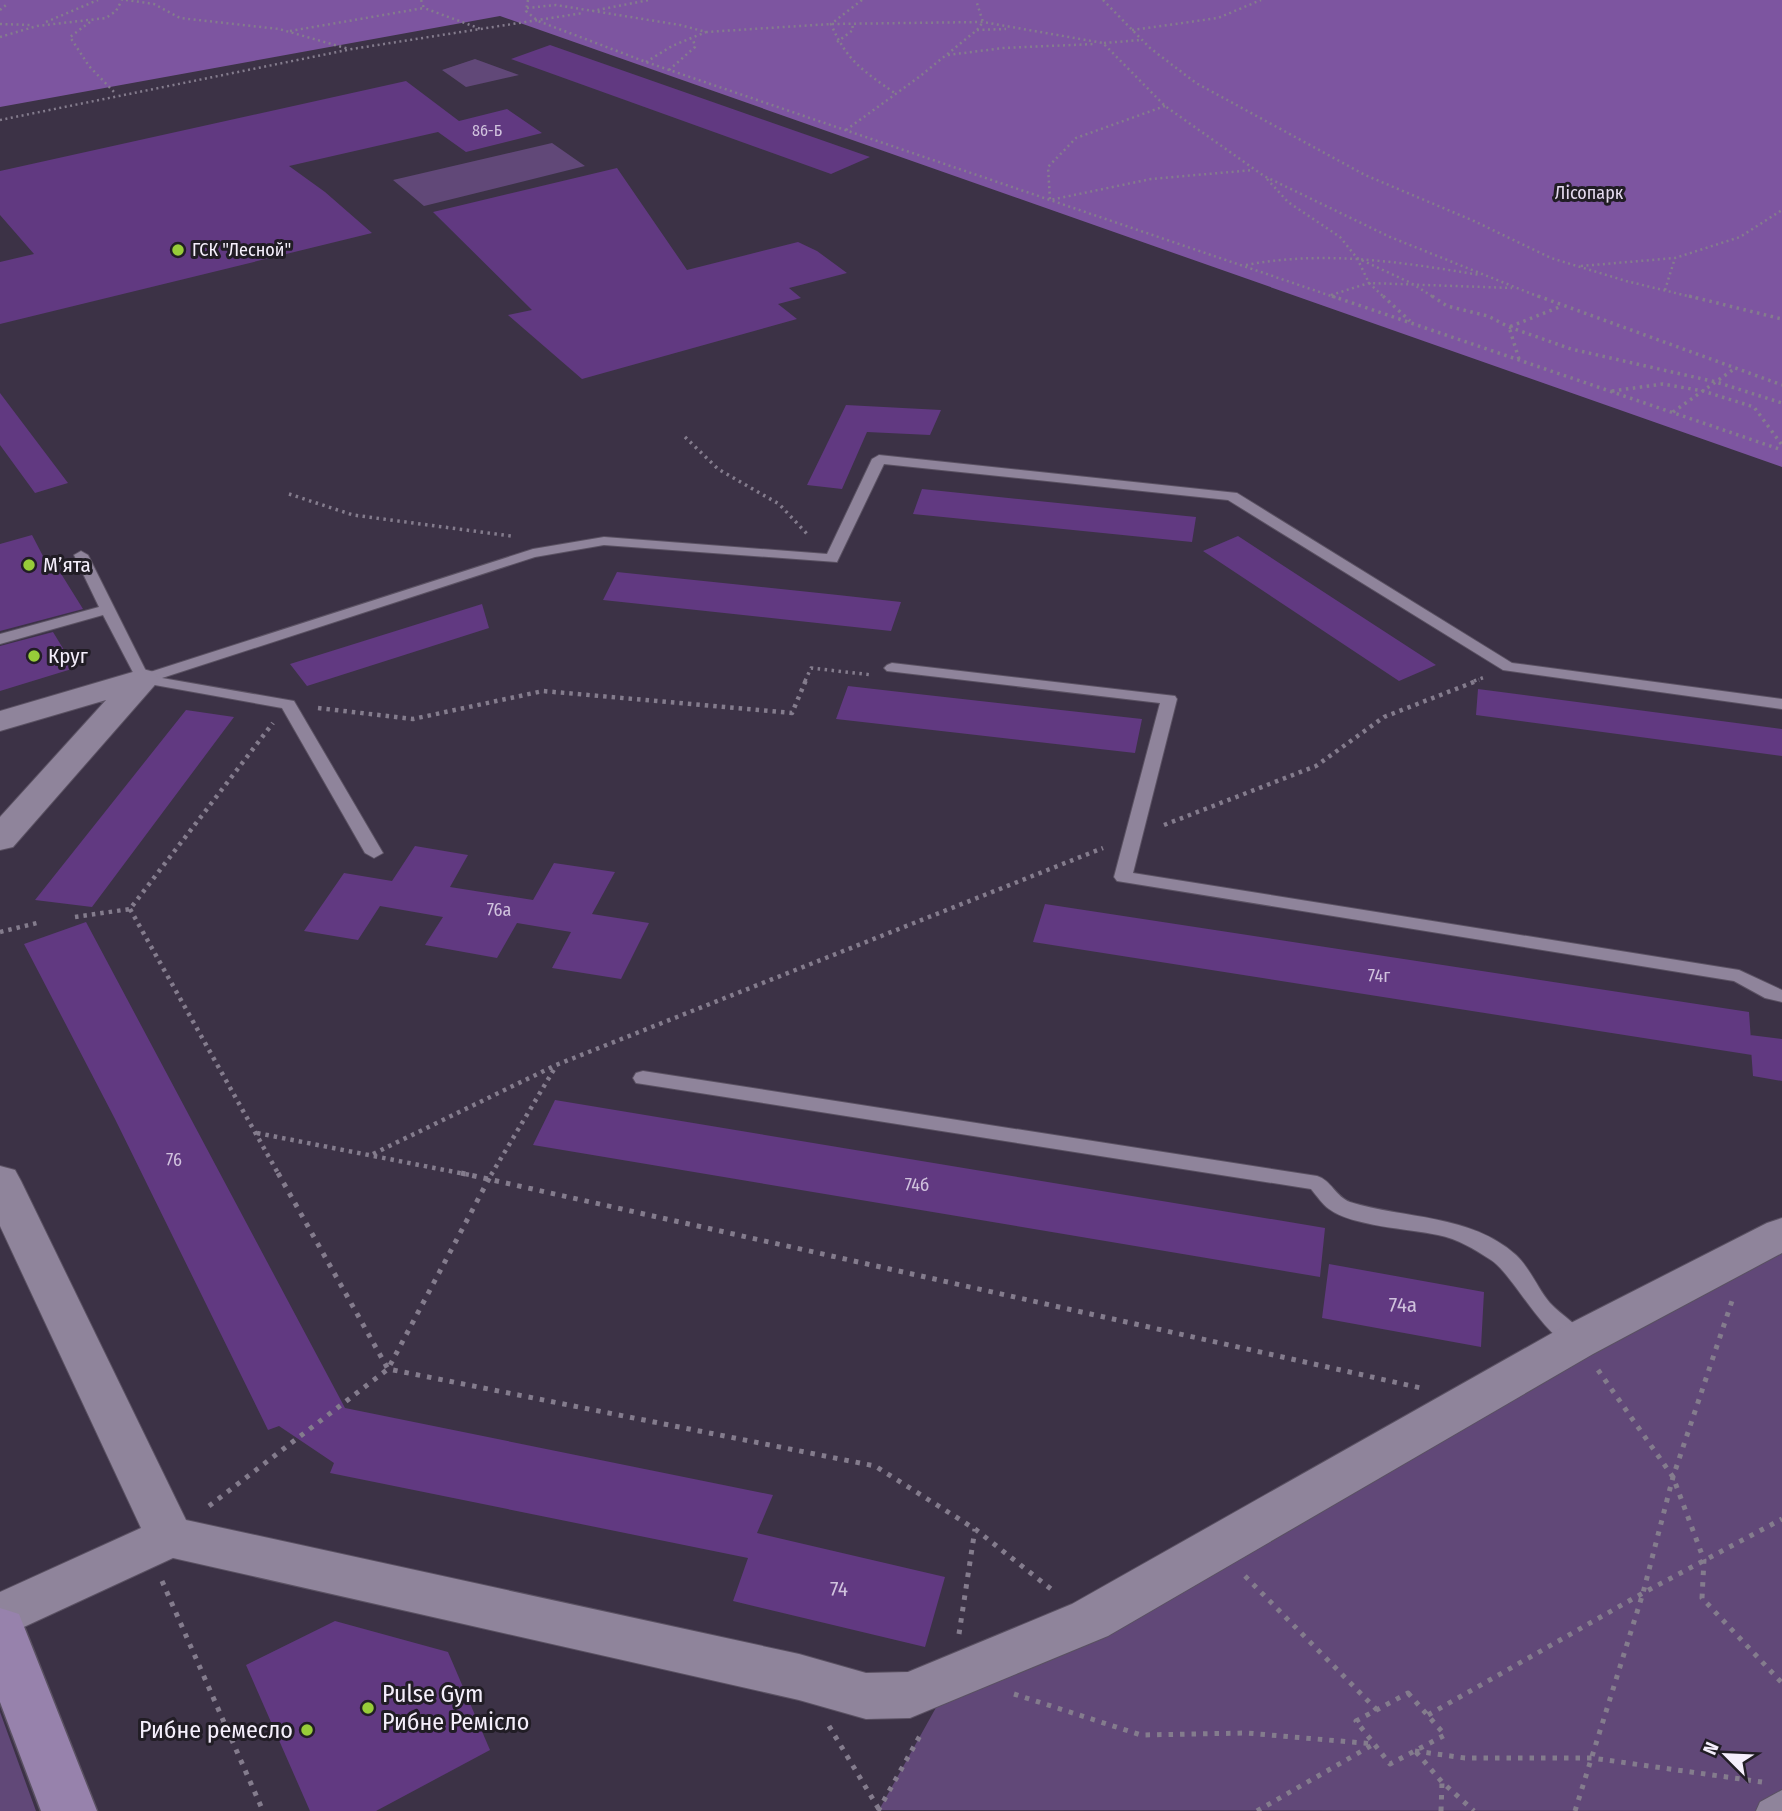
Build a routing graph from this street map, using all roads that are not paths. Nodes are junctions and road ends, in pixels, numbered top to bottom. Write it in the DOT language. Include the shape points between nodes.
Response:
graph roads {
  1 [pos="81,555"];
  2 [pos="107,609"];
  3 [pos="0,639"];
  4 [pos="886,672"];
  5 [pos="143,679"];
  6 [pos="1782,704"];
  7 [pos="0,721"];
  8 [pos="0,839"];
  9 [pos="374,853"];
  10 [pos="1782,996"];
  11 [pos="643,1078"];
  12 [pos="0,1181"];
  13 [pos="1766,1242"];
  14 [pos="1577,1341"];
  15 [pos="158,1542"];
  16 [pos="0,1616"];
  17 [pos="0,1631"];
  18 [pos="1775,1793"];
  19 [pos="69,1811"];
  20 [pos="1769,1811"];
  1 -- 2 [label="lane"];
  2 -- 3 [label="lane"];
  2 -- 5 [label="lane"];
  4 -- 10 [label="lane" via="1169,699 1123,877 1739,976"];
  5 -- 6 [label="lane" via="545,551 604,541 832,559 879,459 1232,496 1508,667"];
  5 -- 7 [label="street"];
  5 -- 8 [label="street"];
  5 -- 9 [label="lane" via="288,704"];
  11 -- 14 [label="lane" via="1317,1183 1337,1205 1367,1215 1442,1227 1474,1239 1509,1261 1544,1309"];
  12 -- 15 [label="street"];
  13 -- 14 [label="street"];
  14 -- 15 [label="street" via="1090,1620 910,1695 866,1696 799,1677"];
  15 -- 16 [label="street"];
  17 -- 19 [label="main road"];
  18 -- 20 [label="lane"];
}
